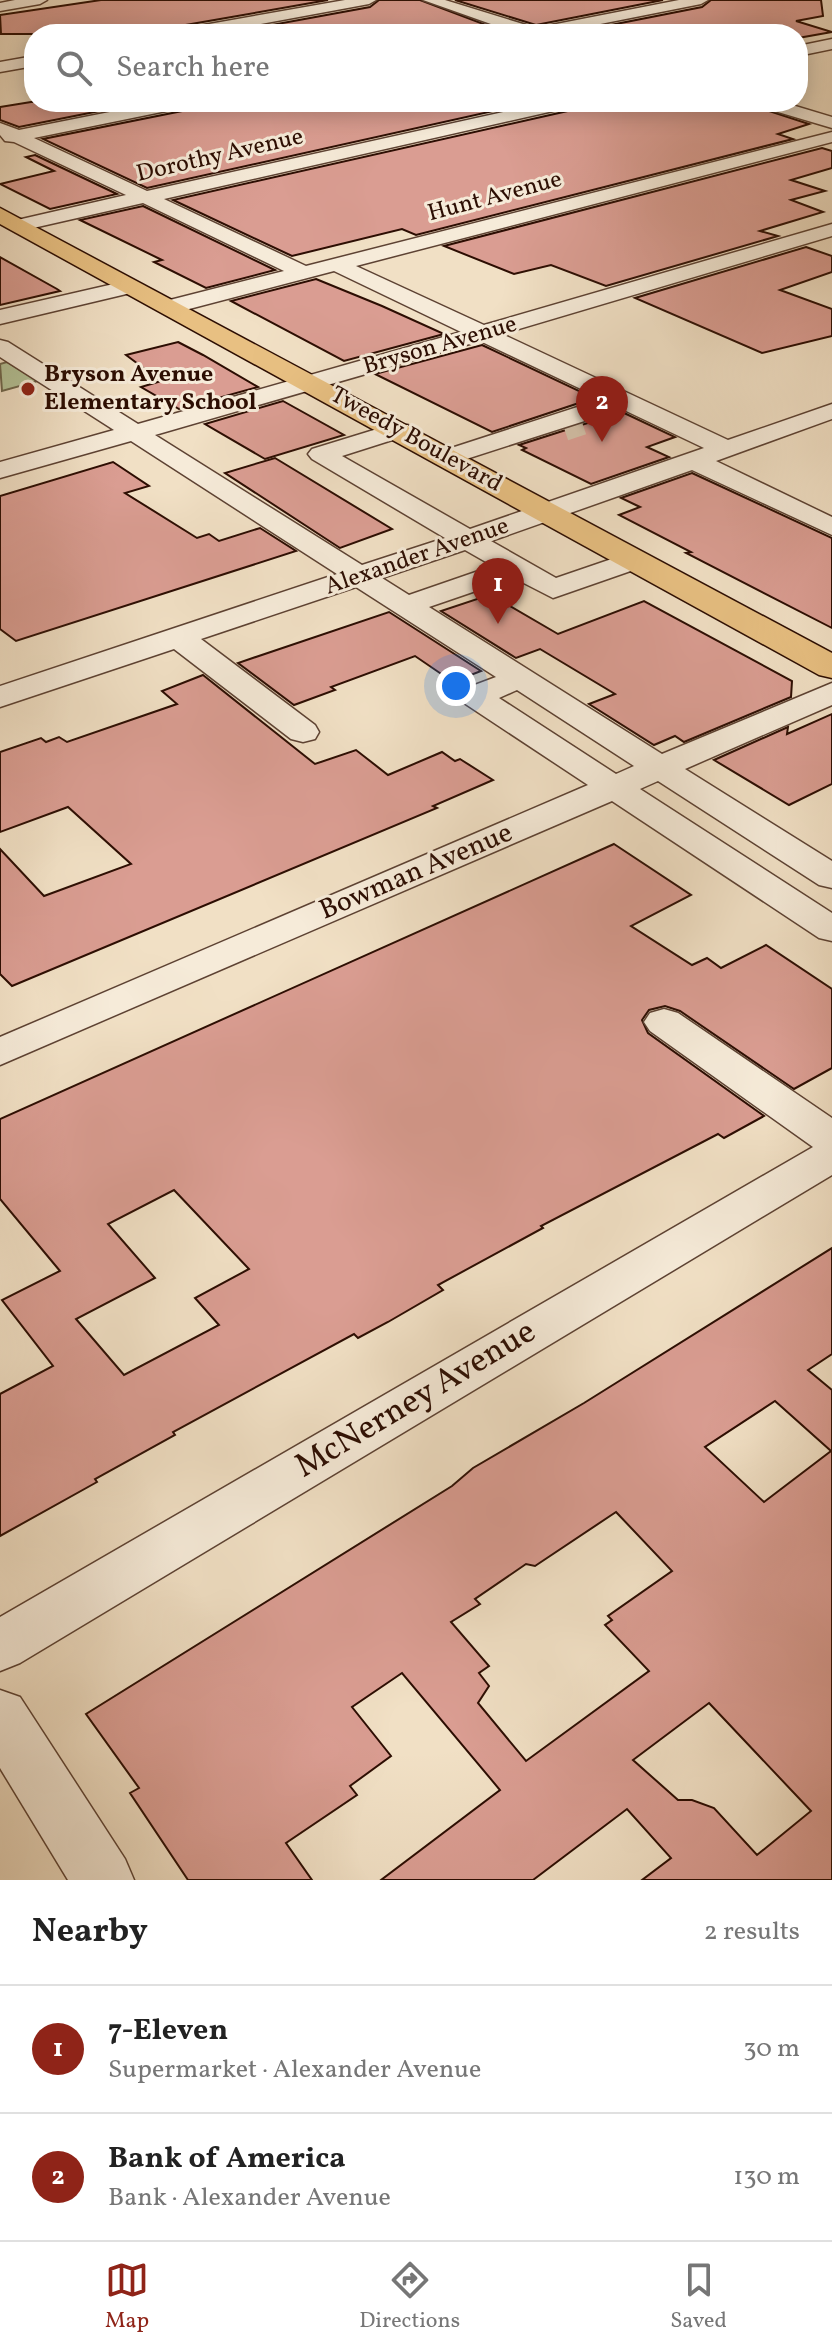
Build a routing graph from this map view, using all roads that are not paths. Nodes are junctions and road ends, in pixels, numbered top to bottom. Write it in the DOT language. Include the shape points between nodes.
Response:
graph roads {
  1 [pos="40,0"];
  2 [pos="369,0"];
  3 [pos="430,0"];
  4 [pos="701,0"];
  5 [pos="0,7"];
  6 [pos="236,24"];
  7 [pos="506,24"];
  8 [pos="580,24"];
  9 [pos="832,44"];
  10 [pos="808,49"];
  11 [pos="24,63"];
  12 [pos="0,67"];
  13 [pos="130,112"];
  14 [pos="526,112"];
  15 [pos="796,112"];
  16 [pos="832,123"];
  17 [pos="6,134"];
  18 [pos="832,137"];
  19 [pos="147,197"];
  20 [pos="10,220"];
  21 [pos="832,230"];
  22 [pos="338,265"];
  23 [pos="304,273"];
  24 [pos="131,286"];
  25 [pos="170,307"];
  26 [pos="0,317"];
  27 [pos="483,333"];
  28 [pos="0,347"];
  29 [pos="312,383"];
  30 [pos="662,395"];
  31 [pos="630,402"];
  32 [pos="832,411"];
  33 [pos="399,430"];
  34 [pos="134,433"];
  35 [pos="509,438"];
  36 [pos="725,448"];
  37 [pos="448,457"];
  38 [pos="692,460"];
  39 [pos="0,470"];
  40 [pos="549,512"];
  41 [pos="832,527"];
  42 [pos="467,540"];
  43 [pos="414,558"];
  44 [pos="635,560"];
  45 [pos="516,568"];
  46 [pos="357,577"];
  47 [pos="461,587"];
  48 [pos="405,606"];
  49 [pos="178,637"];
  50 [pos="832,667"];
  51 [pos="520,678"];
  52 [pos="832,693"];
  53 [pos="0,697"];
  54 [pos="303,732"];
  55 [pos="659,767"];
  56 [pos="614,787"];
  57 [pos="832,877"];
  58 [pos="832,930"];
  59 [pos="664,1022"];
  60 [pos="0,1052"];
  61 [pos="832,1139"];
  62 [pos="832,1155"];
  63 [pos="0,1646"];
  64 [pos="0,1716"];
  65 [pos="103,1880"];
  1 -- 5 [label="street"];
  2 -- 6 [label="street"];
  3 -- 7 [label="street"];
  4 -- 8 [label="street"];
  9 -- 10 [label="street"];
  11 -- 12 [label="street"];
  13 -- 17 [label="street"];
  14 -- 19 [label="street, Dorothy Avenue"];
  15 -- 16 [label="street"];
  17 -- 19 [label="street"];
  18 -- 22 [label="street, Hunt Avenue"];
  19 -- 20 [label="street, Dorothy Avenue"];
  19 -- 23 [label="street"];
  20 -- 24 [label="main road, Tweedy Boulevard"];
  21 -- 27 [label="street, Bryson Avenue"];
  22 -- 23 [label="street, Hunt Avenue"];
  22 -- 27 [label="street"];
  23 -- 25 [label="street, Hunt Avenue"];
  24 -- 25 [label="main road, Tweedy Boulevard"];
  24 -- 26 [label="street"];
  25 -- 29 [label="main road, Tweedy Boulevard"];
  27 -- 29 [label="street, Bryson Avenue"];
  27 -- 31 [label="street"];
  28 -- 34 [label="street"];
  29 -- 33 [label="main road, Tweedy Boulevard"];
  29 -- 34 [label="street, Bryson Avenue"];
  30 -- 31 [label="street"];
  31 -- 35 [label="street"];
  31 -- 35 [label="street" via="546,434"];
  31 -- 36 [label="street"];
  32 -- 36 [label="street, Alexander Avenue"];
  33 -- 37 [label="main road, Tweedy Boulevard"];
  33 -- 42 [label="street" via="321,454"];
  34 -- 39 [label="street, Bryson Avenue"];
  34 -- 46 [label="street"];
  35 -- 37 [label="street"];
  36 -- 38 [label="street, Alexander Avenue"];
  37 -- 40 [label="main road, Tweedy Boulevard"];
  38 -- 40 [label="street, Alexander Avenue"];
  38 -- 41 [label="street"];
  40 -- 42 [label="street, Alexander Avenue"];
  40 -- 44 [label="main road, Tweedy Boulevard"];
  42 -- 43 [label="street, Alexander Avenue"];
  42 -- 45 [label="street"];
  43 -- 46 [label="street, Alexander Avenue"];
  43 -- 47 [label="street"];
  44 -- 45 [label="street" via="553,589"];
  44 -- 50 [label="main road, Tweedy Boulevard"];
  45 -- 47 [label="street"];
  46 -- 48 [label="street"];
  46 -- 49 [label="street, Alexander Avenue"];
  47 -- 48 [label="street"];
  48 -- 51 [label="street"];
  49 -- 53 [label="street, Alexander Avenue"];
  49 -- 54 [label="street"];
  51 -- 55 [label="street"];
  51 -- 56 [label="street" via="475,696"];
  52 -- 55 [label="street, Bowman Avenue"];
  55 -- 56 [label="street, Bowman Avenue"];
  55 -- 57 [label="street"];
  56 -- 58 [label="street"];
  56 -- 60 [label="street, Bowman Avenue"];
  59 -- 61 [label="street"];
  62 -- 63 [label="street, McNerney Avenue"];
  64 -- 65 [label="street"];
}
